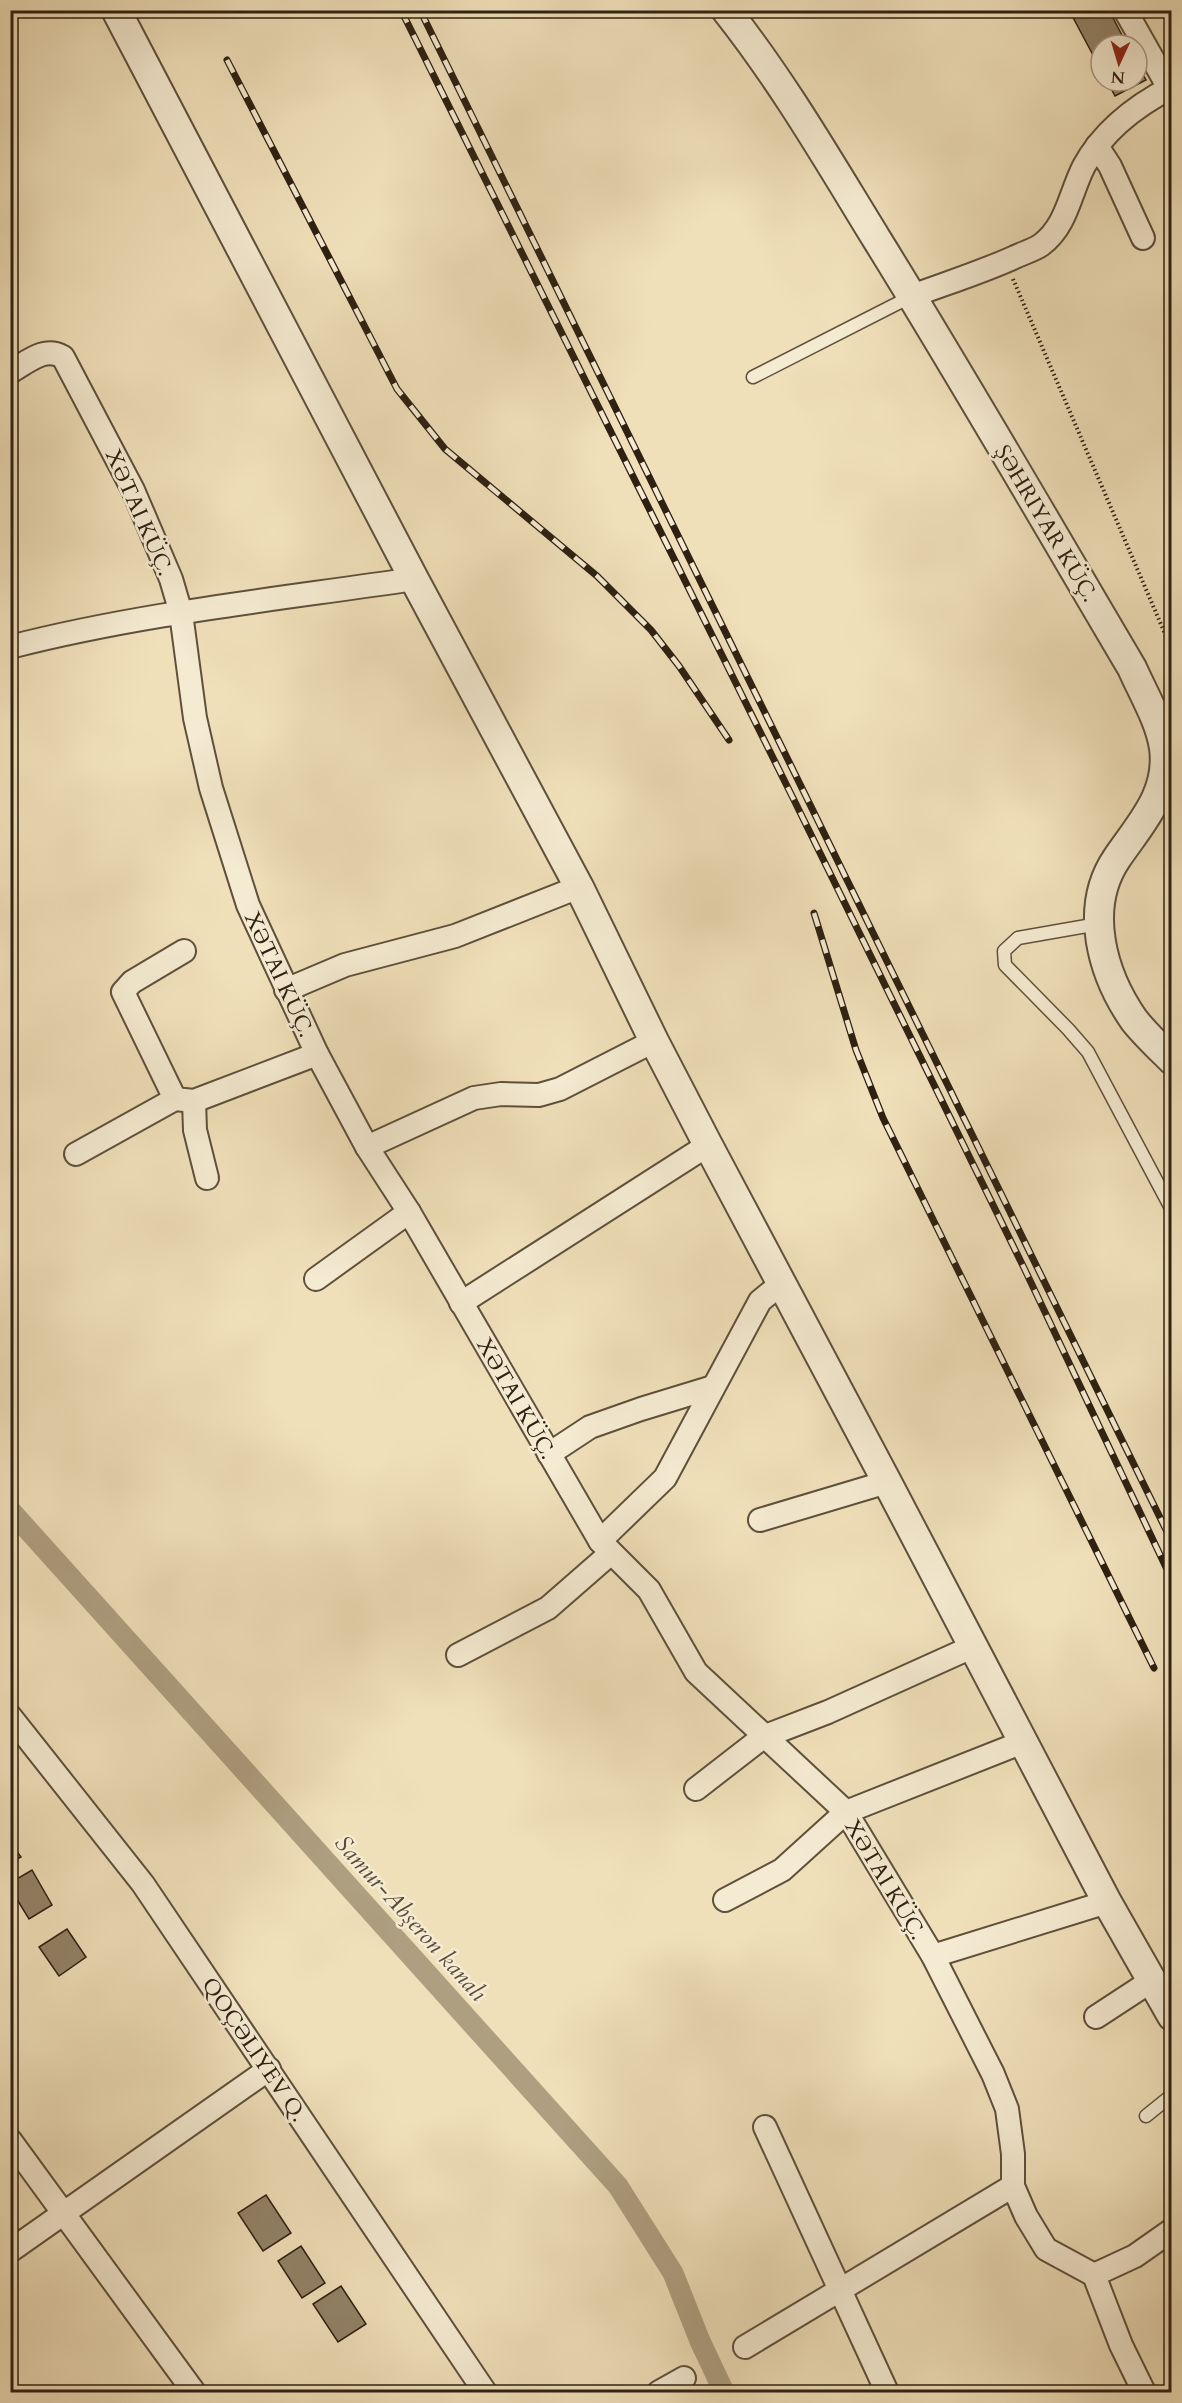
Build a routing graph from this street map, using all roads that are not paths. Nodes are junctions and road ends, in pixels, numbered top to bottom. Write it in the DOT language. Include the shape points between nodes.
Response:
graph roads {
  1 [pos="116,10"];
  2 [pos="726,10"];
  3 [pos="1125,10"];
  4 [pos="1170,88"];
  5 [pos="1097,146"];
  6 [pos="1143,238"];
  7 [pos="912,296"];
  8 [pos="10,372"];
  9 [pos="753,377"];
  10 [pos="414,579"];
  11 [pos="181,613"];
  12 [pos="11,646"];
  13 [pos="579,887"];
  14 [pos="1098,924"];
  15 [pos="184,951"];
  16 [pos="286,990"];
  17 [pos="654,1041"];
  18 [pos="317,1054"];
  19 [pos="1172,1060"];
  20 [pos="185,1100"];
  21 [pos="708,1145"];
  22 [pos="367,1148"];
  23 [pos="76,1154"];
  24 [pos="207,1178"];
  25 [pos="1172,1210"];
  26 [pos="408,1212"];
  27 [pos="316,1278"];
  28 [pos="782,1284"];
  29 [pos="461,1303"];
  30 [pos="713,1387"];
  31 [pos="549,1454"];
  32 [pos="887,1482"];
  33 [pos="760,1520"];
  34 [pos="605,1547"];
  35 [pos="972,1647"];
  36 [pos="458,1655"];
  37 [pos="10,1716"];
  38 [pos="763,1737"];
  39 [pos="1023,1742"];
  40 [pos="696,1789"];
  41 [pos="846,1812"];
  42 [pos="725,1899"];
  43 [pos="1107,1902"];
  44 [pos="933,1956"];
  45 [pos="1151,1981"];
  46 [pos="1172,2016"];
  47 [pos="1096,2017"];
  48 [pos="269,2069"];
  49 [pos="1172,2095"];
  50 [pos="1146,2116"];
  51 [pos="765,2127"];
  52 [pos="10,2140"];
  53 [pos="1013,2186"];
  54 [pos="64,2216"];
  55 [pos="1172,2230"];
  56 [pos="10,2251"];
  57 [pos="1094,2275"];
  58 [pos="841,2290"];
  59 [pos="745,2347"];
  60 [pos="684,2378"];
  61 [pos="194,2392"];
  62 [pos="485,2392"];
  63 [pos="659,2392"];
  64 [pos="888,2392"];
  65 [pos="1144,2392"];
  1 -- 10 [label="street"];
  2 -- 7 [label="street, ŞƏHRIYAR KÜÇ." via="792,101"];
  3 -- 4 [label="street"];
  4 -- 5 [label="street" via="1123,118"];
  5 -- 6 [label="street"];
  5 -- 7 [label="street" via="1060,224 1040,246"];
  7 -- 9 [label="lane"];
  7 -- 14 [label="street, ŞƏHRIYAR KÜÇ." via="1132,668 1158,726 1164,749 1158,794 1147,818 1106,877"];
  8 -- 11 [label="street, XƏTAI KÜÇ." via="43,353 54,352 63,357 133,490 171,579"];
  10 -- 11 [label="street"];
  10 -- 13 [label="street"];
  11 -- 12 [label="street"];
  11 -- 16 [label="street, XƏTAI KÜÇ." via="195,718 211,788 248,905"];
  13 -- 16 [label="street" via="455,936 345,965"];
  13 -- 17 [label="street"];
  14 -- 19 [label="street, ŞƏHRIYAR KÜÇ." via="1102,951 1116,987 1135,1020"];
  14 -- 25 [label="lane" via="1018,938 1004,951 1005,965 1088,1052"];
  15 -- 20 [label="street" via="132,982 123,992"];
  16 -- 18 [label="street, XƏTAI KÜÇ."];
  17 -- 21 [label="street"];
  17 -- 22 [label="street" via="560,1089 539,1095 474,1098"];
  18 -- 20 [label="street"];
  18 -- 22 [label="street, XƏTAI KÜÇ."];
  20 -- 23 [label="street"];
  20 -- 24 [label="street"];
  21 -- 28 [label="street"];
  21 -- 29 [label="street"];
  22 -- 26 [label="street, XƏTAI KÜÇ."];
  26 -- 27 [label="street"];
  26 -- 29 [label="street, XƏTAI KÜÇ."];
  28 -- 30 [label="street" via="760,1301"];
  28 -- 32 [label="street"];
  29 -- 31 [label="street, XƏTAI KÜÇ."];
  30 -- 31 [label="street" via="590,1427"];
  30 -- 34 [label="street" via="665,1478"];
  31 -- 34 [label="street, XƏTAI KÜÇ."];
  32 -- 33 [label="street"];
  32 -- 35 [label="street"];
  34 -- 36 [label="street" via="548,1608"];
  34 -- 38 [label="street, XƏTAI KÜÇ." via="649,1590 696,1672"];
  35 -- 38 [label="street"];
  35 -- 39 [label="street"];
  37 -- 48 [label="street, QOÇƏLIYEV Q." via="143,1884"];
  38 -- 40 [label="street"];
  38 -- 41 [label="street, XƏTAI KÜÇ."];
  39 -- 41 [label="street"];
  39 -- 43 [label="street"];
  41 -- 42 [label="street" via="782,1870"];
  41 -- 44 [label="street, XƏTAI KÜÇ."];
  43 -- 44 [label="street"];
  43 -- 45 [label="street"];
  44 -- 53 [label="street, XƏTAI KÜÇ." via="1007,2109"];
  45 -- 46 [label="street"];
  45 -- 47 [label="street"];
  48 -- 54 [label="street"];
  48 -- 62 [label="street, QOÇƏLIYEV Q."];
  49 -- 50 [label="lane"];
  51 -- 58 [label="street"];
  52 -- 54 [label="street"];
  53 -- 57 [label="street, XƏTAI KÜÇ." via="1046,2248"];
  53 -- 58 [label="street"];
  54 -- 56 [label="street"];
  54 -- 61 [label="street"];
  55 -- 57 [label="street" via="1135,2256"];
  57 -- 65 [label="street"];
  58 -- 59 [label="street"];
  58 -- 64 [label="street"];
  60 -- 63 [label="street"];
}
